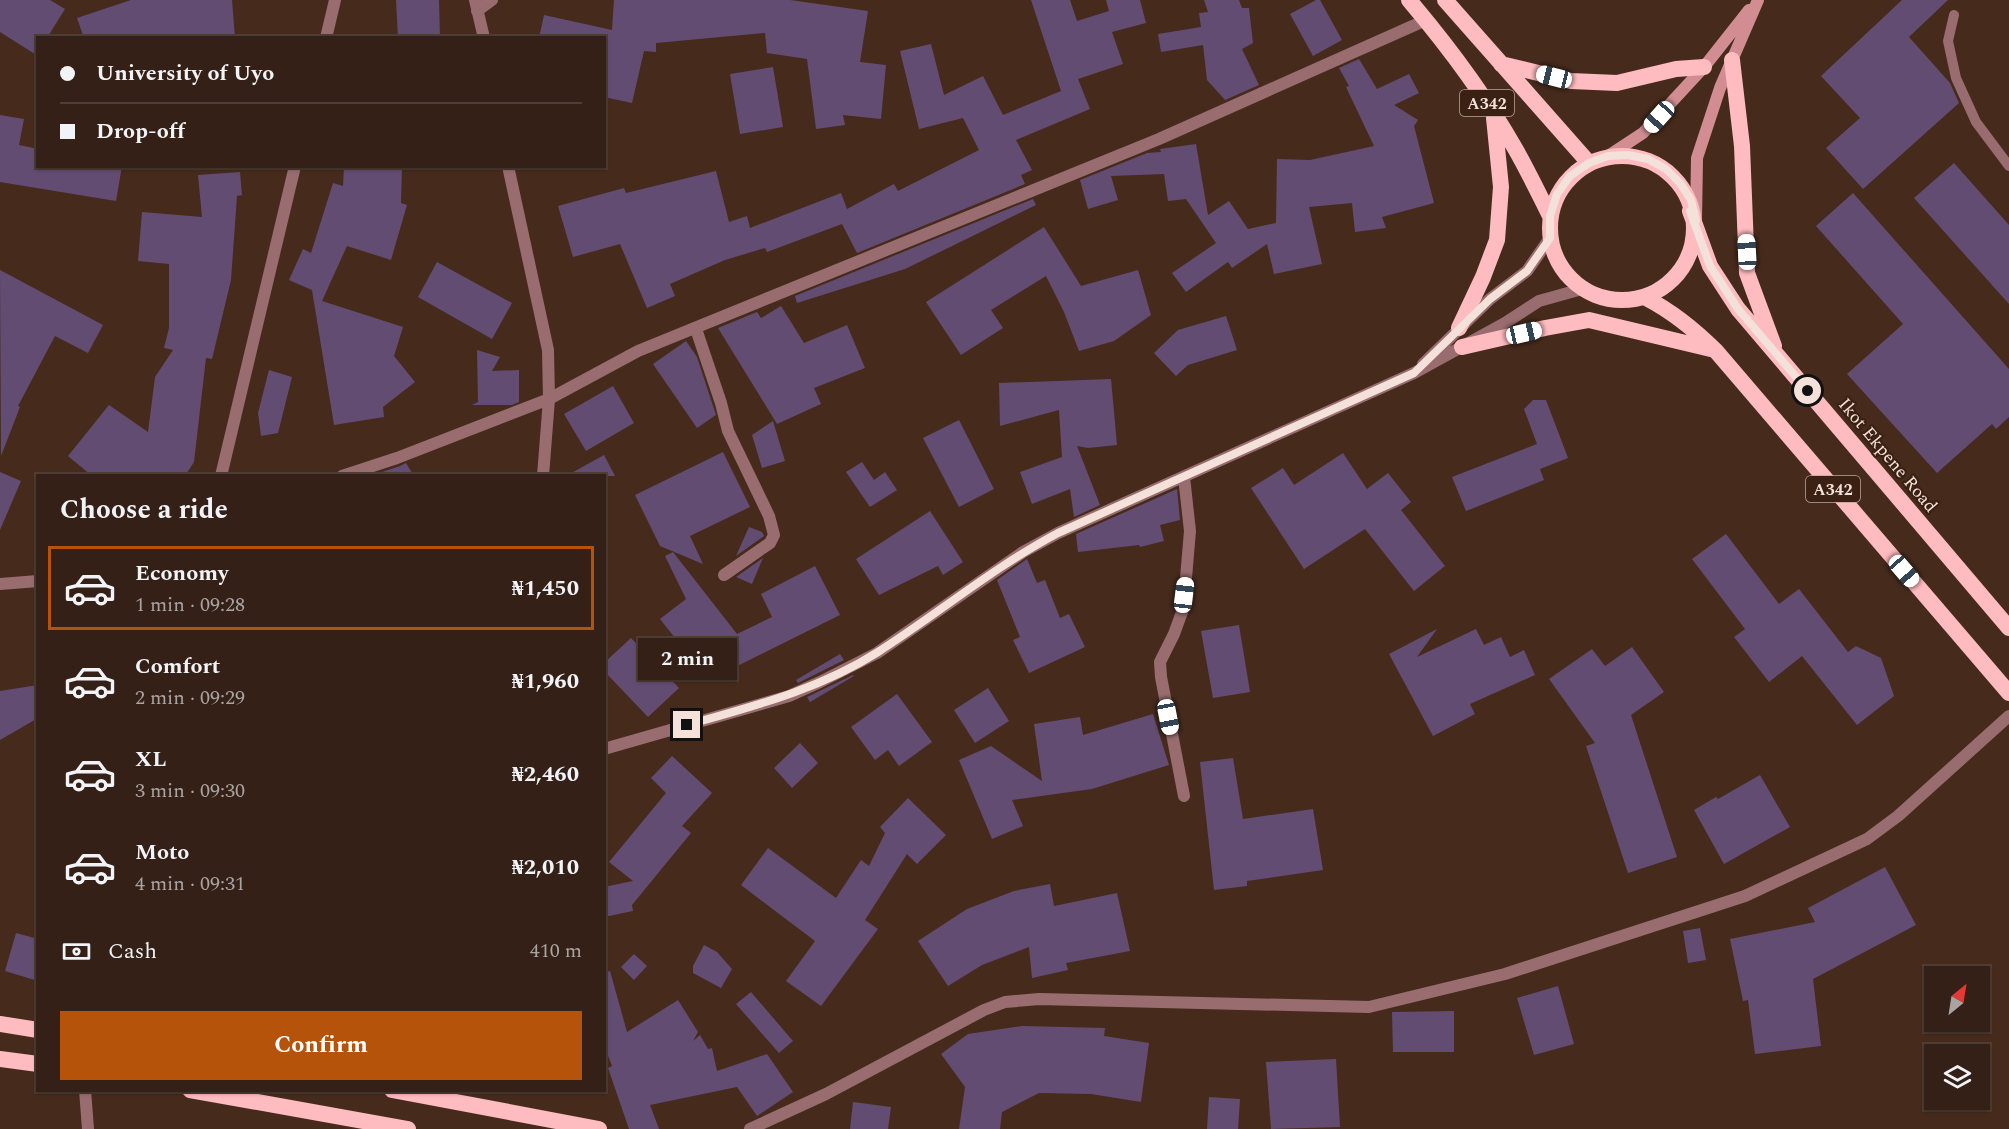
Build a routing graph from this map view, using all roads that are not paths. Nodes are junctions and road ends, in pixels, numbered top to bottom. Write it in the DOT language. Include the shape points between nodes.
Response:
graph roads {
  1 [pos="335,0"];
  2 [pos="492,0"];
  3 [pos="1408,0"];
  4 [pos="1445,0"];
  5 [pos="1758,0"];
  6 [pos="476,5"];
  7 [pos="1954,15"];
  8 [pos="1426,20"];
  9 [pos="326,36"];
  10 [pos="484,36"];
  11 [pos="1732,60"];
  12 [pos="1501,64"];
  13 [pos="1704,67"];
  14 [pos="1494,114"];
  15 [pos="1608,156"];
  16 [pos="1589,163"];
  17 [pos="2009,166"];
  18 [pos="295,168"];
  19 [pos="508,168"];
  20 [pos="1693,215"];
  21 [pos="1550,216"];
  22 [pos="1550,238"];
  23 [pos="1582,289"];
  24 [pos="1646,298"];
  25 [pos="1459,328"];
  26 [pos="696,329"];
  27 [pos="1462,347"];
  28 [pos="1716,351"];
  29 [pos="1778,355"];
  30 [pos="1414,373"];
  31 [pos="549,399"];
  32 [pos="220,474"];
  33 [pos="348,474"];
  34 [pos="543,474"];
  35 [pos="1184,477"];
  36 [pos="724,575"];
  37 [pos="36,581"];
  38 [pos="0,584"];
  39 [pos="2009,628"];
  40 [pos="2009,693"];
  41 [pos="2009,716"];
  42 [pos="606,748"];
  43 [pos="1184,796"];
  44 [pos="0,1024"];
  45 [pos="36,1030"];
  46 [pos="0,1059"];
  47 [pos="36,1065"];
  48 [pos="85,1092"];
  49 [pos="201,1092"];
  50 [pos="403,1092"];
  51 [pos="88,1129"];
  52 [pos="408,1129"];
  53 [pos="599,1129"];
  54 [pos="750,1129"];
  1 -- 9 [label="street"];
  2 -- 6 [label="street"];
  3 -- 8 [label="highway, A342"];
  4 -- 12 [label="highway, A342"];
  5 -- 11 [label="main road"];
  5 -- 13 [label="main road"];
  6 -- 10 [label="street"];
  7 -- 17 [label="lane" via="1948,41 1956,78 1976,122"];
  8 -- 14 [label="highway, A342"];
  8 -- 26 [label="street" via="1159,139"];
  11 -- 20 [label="main road" via="1697,158"];
  11 -- 29 [label="highway" via="1742,146 1748,273"];
  12 -- 13 [label="highway" via="1571,81 1617,83 1676,69"];
  12 -- 16 [label="highway, A342"];
  13 -- 15 [label="main road" via="1643,133"];
  14 -- 21 [label="highway, A342"];
  14 -- 25 [label="highway" via="1501,187 1497,240"];
  15 -- 16 [label="highway, A342"];
  15 -- 20 [label="highway, A342" via="1648,159 1666,169 1691,200"];
  16 -- 21 [label="highway, A342" via="1570,176 1557,194"];
  18 -- 32 [label="street"];
  19 -- 31 [label="street" via="548,350"];
  20 -- 24 [label="highway, A342" via="1690,259 1679,276"];
  20 -- 29 [label="highway, Ikot Ekpene Road / A342" via="1710,266 1738,309"];
  21 -- 22 [label="highway, A342"];
  22 -- 23 [label="highway, A342" via="1557,260"];
  22 -- 25 [label="street" via="1527,271"];
  23 -- 24 [label="highway, A342" via="1602,299 1624,302"];
  23 -- 27 [label="street" via="1539,301"];
  24 -- 28 [label="highway, A342" via="1688,324"];
  25 -- 30 [label="street"];
  26 -- 31 [label="street" via="638,351"];
  26 -- 36 [label="street" via="728,431 769,516 774,535 770,543"];
  27 -- 28 [label="highway" via="1589,320"];
  27 -- 30 [label="street"];
  28 -- 40 [label="highway, A342"];
  29 -- 39 [label="highway, Ikot Ekpene Road / A342"];
  30 -- 35 [label="street"];
  31 -- 33 [label="street"];
  31 -- 34 [label="street"];
  35 -- 42 [label="street" via="1023,552 877,653 820,682 789,696"];
  35 -- 43 [label="street" via="1190,531 1184,601 1160,662"];
  37 -- 38 [label="street"];
  41 -- 54 [label="street" via="1867,839 1745,896 1505,974 1369,1007 1039,999 1005,1002"];
  44 -- 45 [label="highway"];
  46 -- 47 [label="highway"];
  48 -- 51 [label="street"];
  49 -- 52 [label="highway"];
  50 -- 53 [label="highway"];
}
